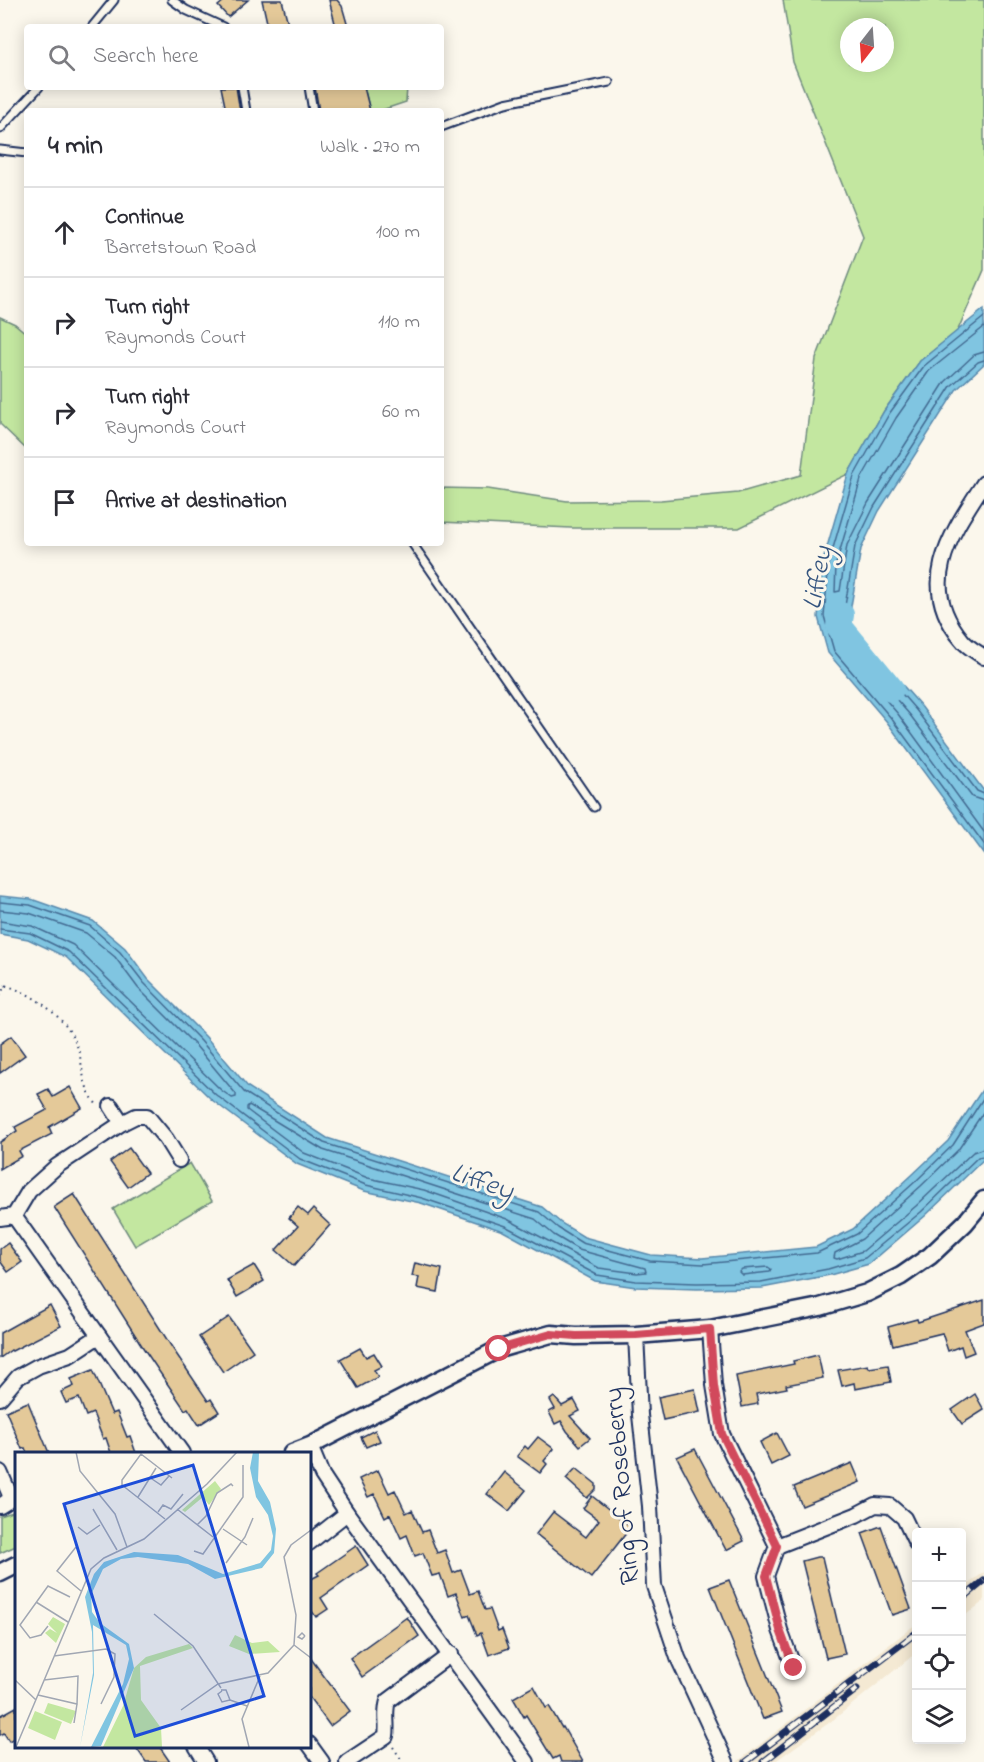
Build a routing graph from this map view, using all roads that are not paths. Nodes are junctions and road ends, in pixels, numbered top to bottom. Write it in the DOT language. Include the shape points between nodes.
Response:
graph roads {
  1 [pos="114,0"];
  2 [pos="172,0"];
  3 [pos="94,24"];
  4 [pos="216,24"];
  5 [pos="609,82"];
  6 [pos="36,90"];
  7 [pos="242,90"];
  8 [pos="310,90"];
  9 [pos="246,108"];
  10 [pos="313,108"];
  11 [pos="444,126"];
  12 [pos="0,129"];
  13 [pos="0,150"];
  14 [pos="24,153"];
  15 [pos="982,489"];
  16 [pos="414,546"];
  17 [pos="984,657"];
  18 [pos="594,807"];
  19 [pos="111,1106"];
  20 [pos="122,1123"];
  21 [pos="179,1160"];
  22 [pos="984,1200"];
  23 [pos="7,1217"];
  24 [pos="710,1329"];
  25 [pos="636,1335"];
  26 [pos="99,1336"];
  27 [pos="0,1398"];
  28 [pos="310,1446"];
  29 [pos="181,1452"];
  30 [pos="295,1452"];
  31 [pos="0,1472"];
  32 [pos="0,1506"];
  33 [pos="347,1513"];
  34 [pos="912,1535"];
  35 [pos="310,1542"];
  36 [pos="777,1546"];
  37 [pos="15,1566"];
  38 [pos="0,1573"];
  39 [pos="451,1654"];
  40 [pos="794,1668"];
  41 [pos="310,1745"];
  42 [pos="197,1747"];
  43 [pos="524,1758"];
  44 [pos="206,1762"];
  45 [pos="322,1762"];
  46 [pos="347,1762"];
  47 [pos="726,1762"];
  1 -- 3 [label="lane"];
  2 -- 4 [label="lane"];
  5 -- 11 [label="lane" via="505,104"];
  6 -- 12 [label="lane"];
  7 -- 9 [label="lane"];
  8 -- 10 [label="lane"];
  13 -- 14 [label="lane"];
  15 -- 17 [label="street" via="945,551 938,582 944,612 962,641"];
  16 -- 18 [label="lane"];
  19 -- 20 [label="street"];
  20 -- 21 [label="street" via="147,1116"];
  20 -- 23 [label="street" via="57,1166"];
  22 -- 24 [label="street" via="930,1256 867,1293 820,1307"];
  23 -- 26 [label="street"];
  24 -- 25 [label="street"];
  24 -- 36 [label="street" via="722,1434"];
  25 -- 28 [label="street" via="551,1334 499,1349"];
  25 -- 47 [label="street, Ring of Roseberry" via="654,1586 678,1658"];
  26 -- 27 [label="street" via="70,1355 18,1377"];
  26 -- 29 [label="street"];
  28 -- 30 [label="street"];
  28 -- 33 [label="street" via="322,1476"];
  31 -- 32 [label="street" via="10,1495"];
  33 -- 35 [label="street"];
  33 -- 39 [label="street"];
  34 -- 36 [label="street" via="904,1518 890,1506 875,1505"];
  36 -- 40 [label="street" via="766,1576"];
  37 -- 38 [label="street"];
  39 -- 43 [label="street"];
  39 -- 46 [label="street" via="388,1701 386,1736"];
  41 -- 45 [label="street"];
  42 -- 44 [label="street"];
}
